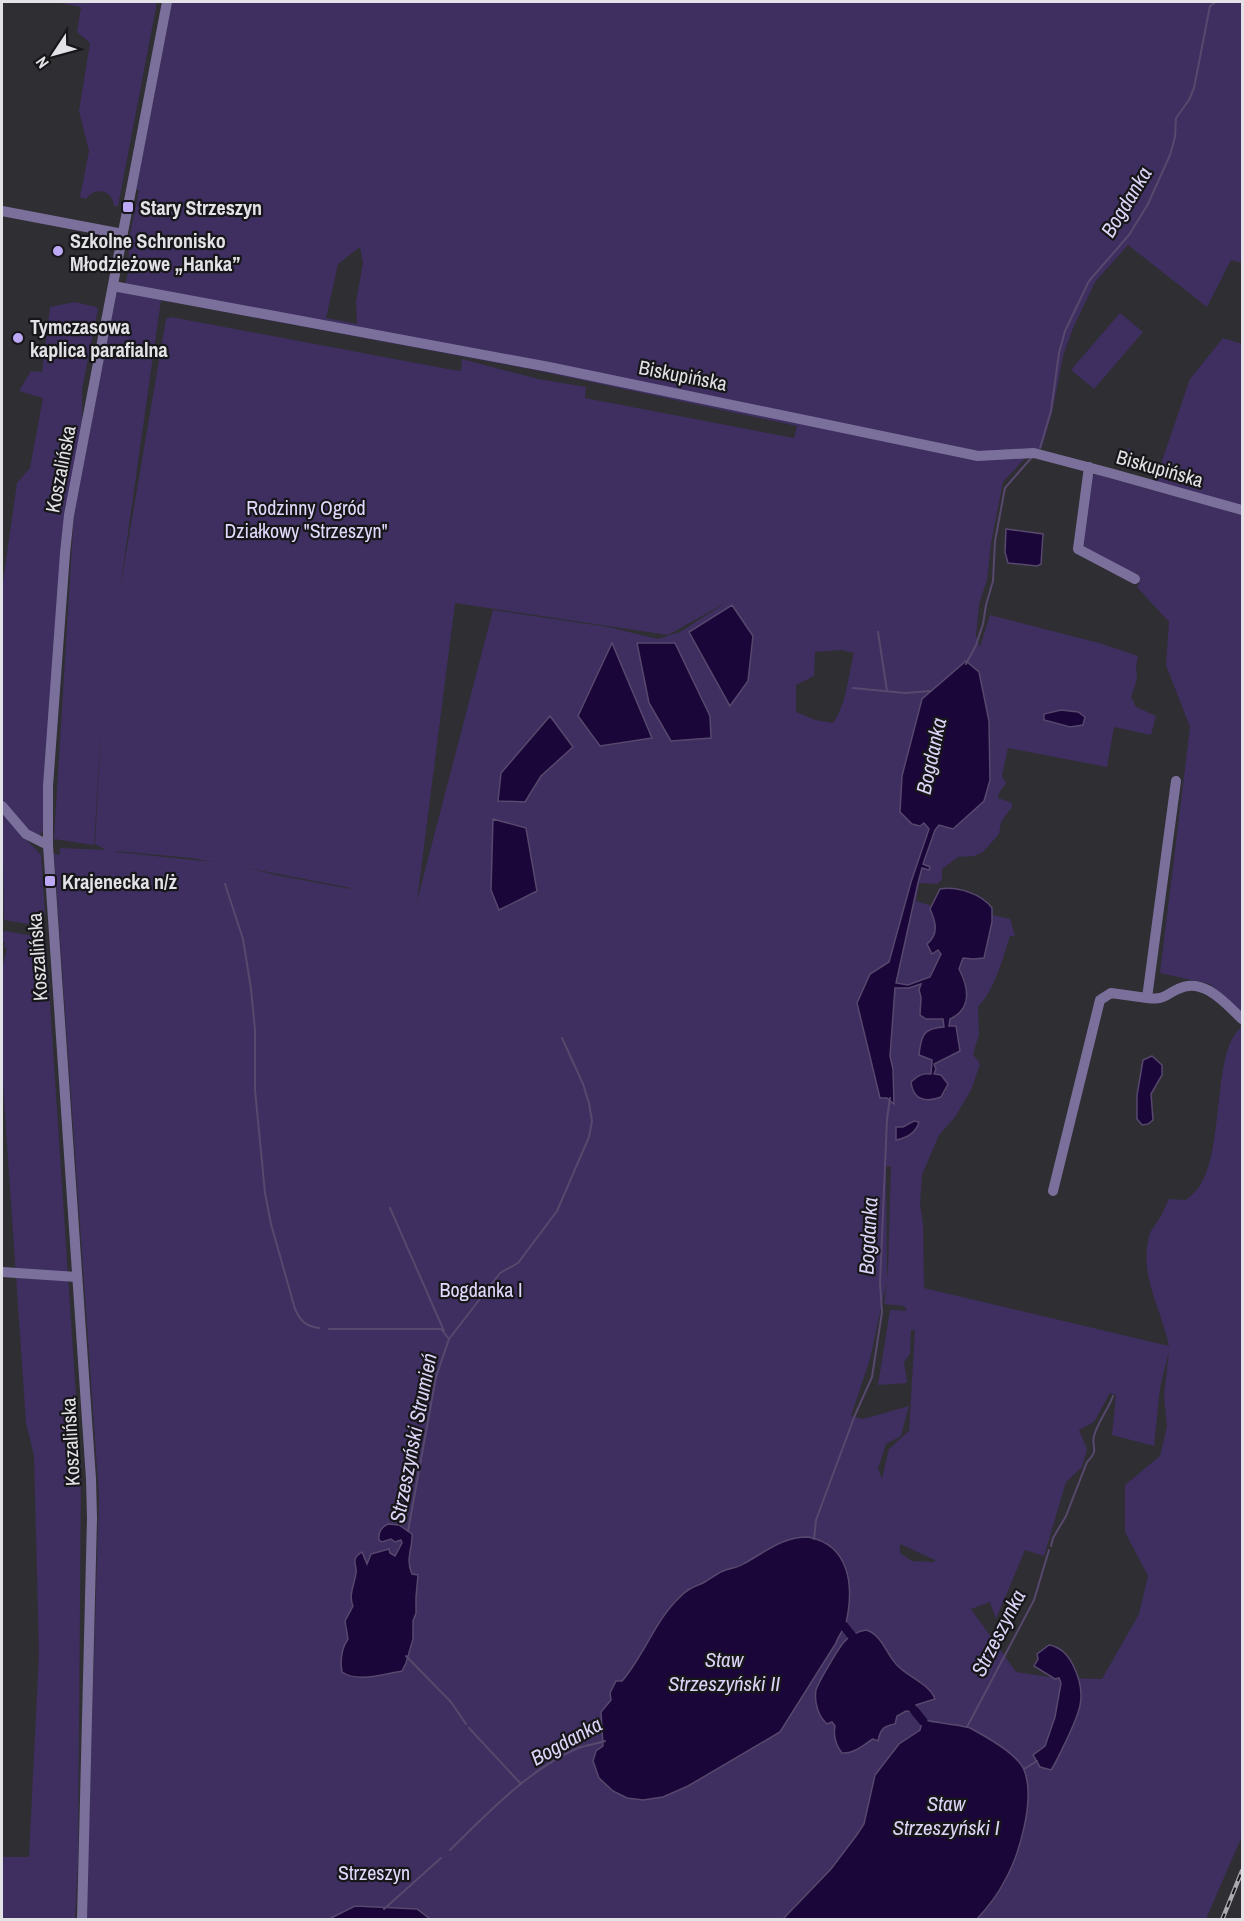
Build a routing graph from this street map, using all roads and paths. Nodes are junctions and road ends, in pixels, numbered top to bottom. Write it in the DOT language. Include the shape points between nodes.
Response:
graph roads {
  1 [pos="167,2"];
  2 [pos="2,211"];
  3 [pos="123,234"];
  4 [pos="113,286"];
  5 [pos="1089,467"];
  6 [pos="1242,510"];
  7 [pos="1135,579"];
  8 [pos="1176,781"];
  9 [pos="2,806"];
  10 [pos="48,845"];
  11 [pos="1147,998"];
  12 [pos="1242,1019"];
  13 [pos="1053,1191"];
  14 [pos="2,1272"];
  15 [pos="77,1277"];
  16 [pos="82,1920"];
  1 -- 3 [label="street, Koszalińska"];
  2 -- 3 [label="street"];
  3 -- 4 [label="street, Koszalińska"];
  4 -- 5 [label="street, Biskupińska" via="549,367 978,456 1034,453"];
  4 -- 10 [label="street, Koszalińska" via="67,532 48,786"];
  5 -- 6 [label="street, Biskupińska"];
  5 -- 7 [label="street" via="1078,549"];
  8 -- 11 [label="street"];
  9 -- 10 [label="street" via="26,834"];
  10 -- 15 [label="street, Koszalińska"];
  11 -- 12 [label="street" via="1161,999 1186,986 1195,986 1216,995"];
  11 -- 13 [label="street" via="1111,993 1100,1000"];
  14 -- 15 [label="street"];
  15 -- 16 [label="street, Koszalińska" via="92,1518"];
}
